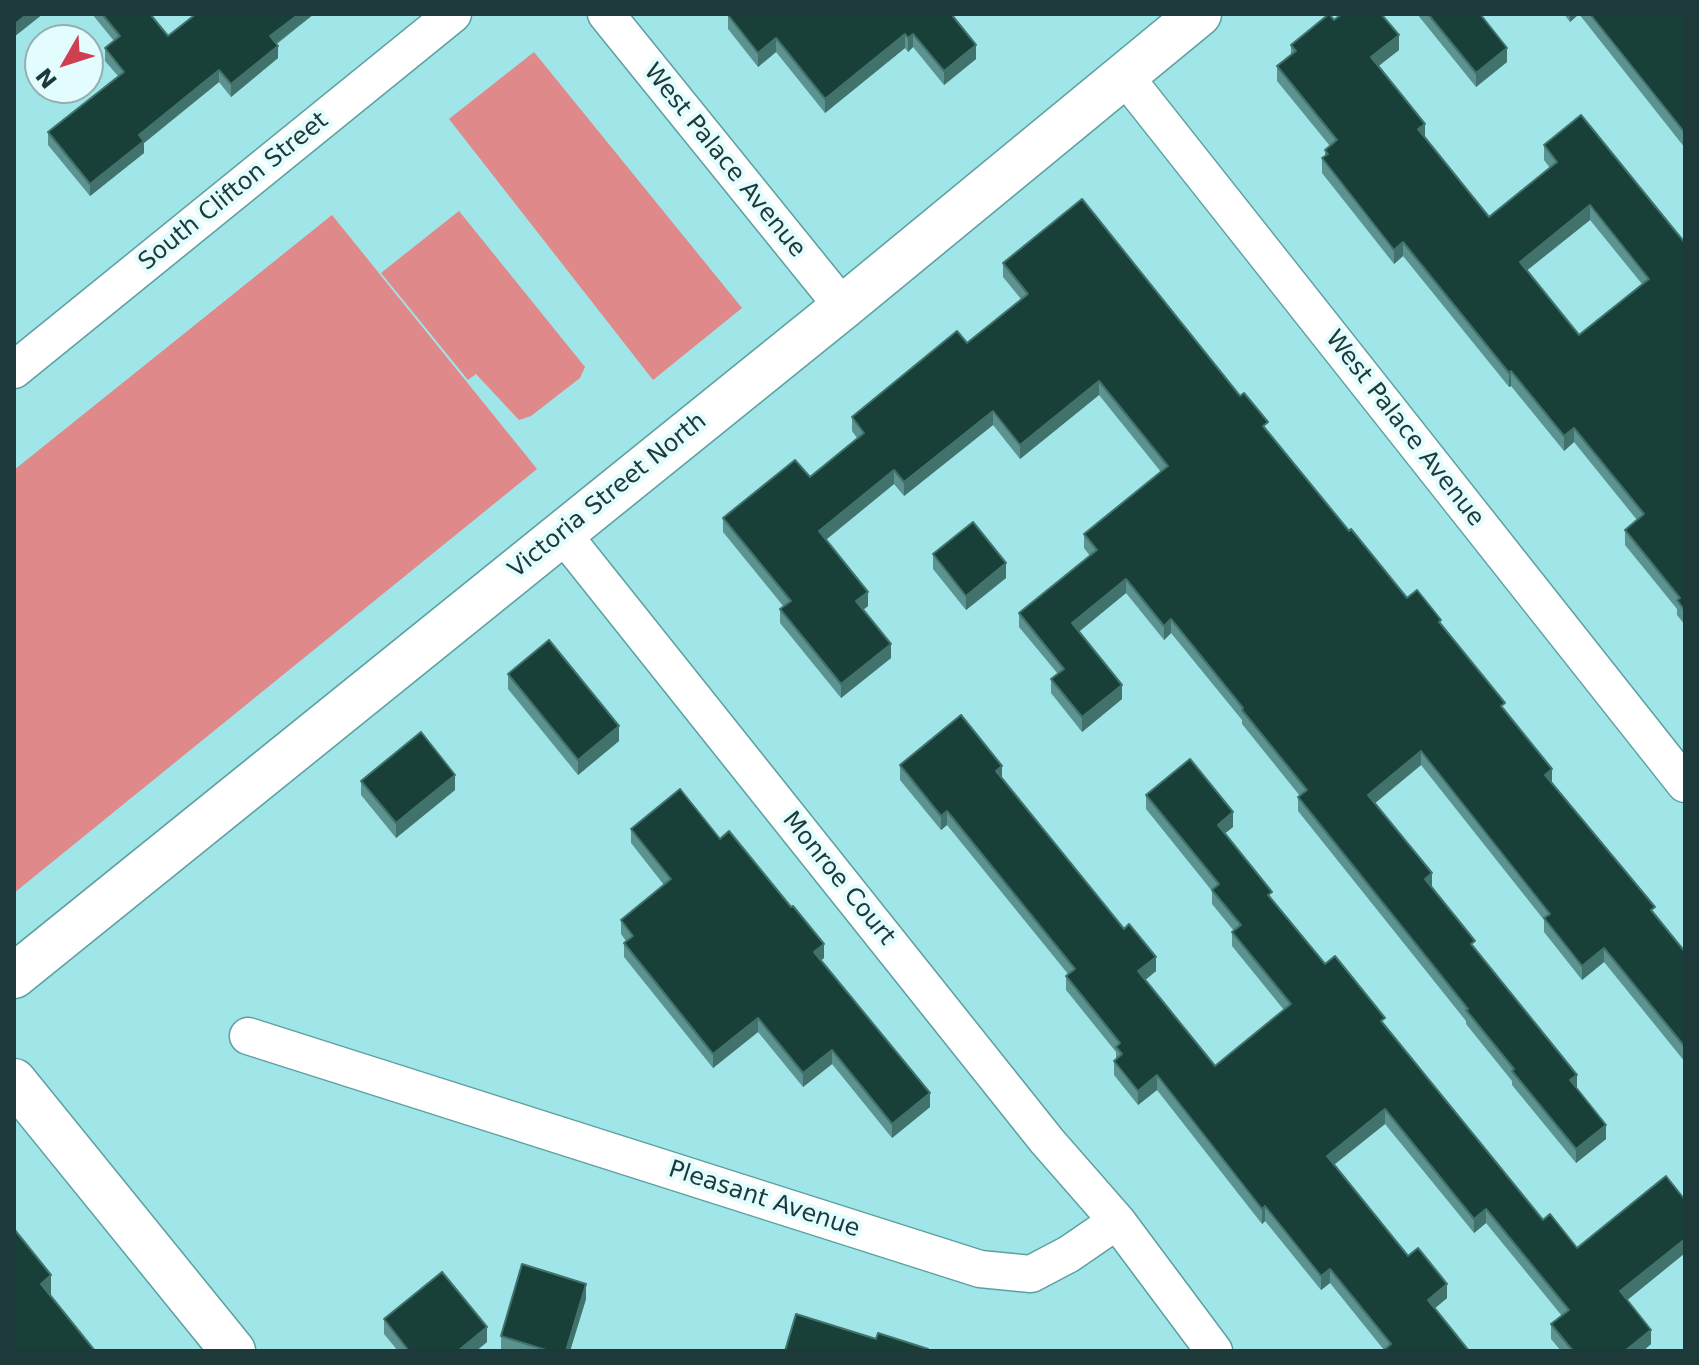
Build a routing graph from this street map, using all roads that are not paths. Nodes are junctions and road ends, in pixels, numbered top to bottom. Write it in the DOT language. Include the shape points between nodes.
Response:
graph roads {
  1 [pos="453,14"];
  2 [pos="606,14"];
  3 [pos="1199,14"];
  4 [pos="1123,74"];
  5 [pos="843,307"];
  6 [pos="14,370"];
  7 [pos="562,533"];
  8 [pos="1685,784"];
  9 [pos="14,976"];
  10 [pos="248,1036"];
  11 [pos="14,1081"];
  12 [pos="1117,1221"];
  13 [pos="233,1351"];
  14 [pos="1214,1351"];
  1 -- 6 [label="street, South Clifton Street"];
  2 -- 5 [label="street, West Palace Avenue"];
  3 -- 4 [label="street, Victoria Street North"];
  4 -- 5 [label="street, Victoria Street North"];
  4 -- 8 [label="street, West Palace Avenue"];
  5 -- 7 [label="street, Victoria Street North"];
  7 -- 9 [label="street, Victoria Street North"];
  7 -- 12 [label="street, Monroe Court" via="1047,1141"];
  10 -- 12 [label="street, Pleasant Avenue" via="980,1269 1031,1274"];
  11 -- 13 [label="street"];
  12 -- 14 [label="street"];
}
